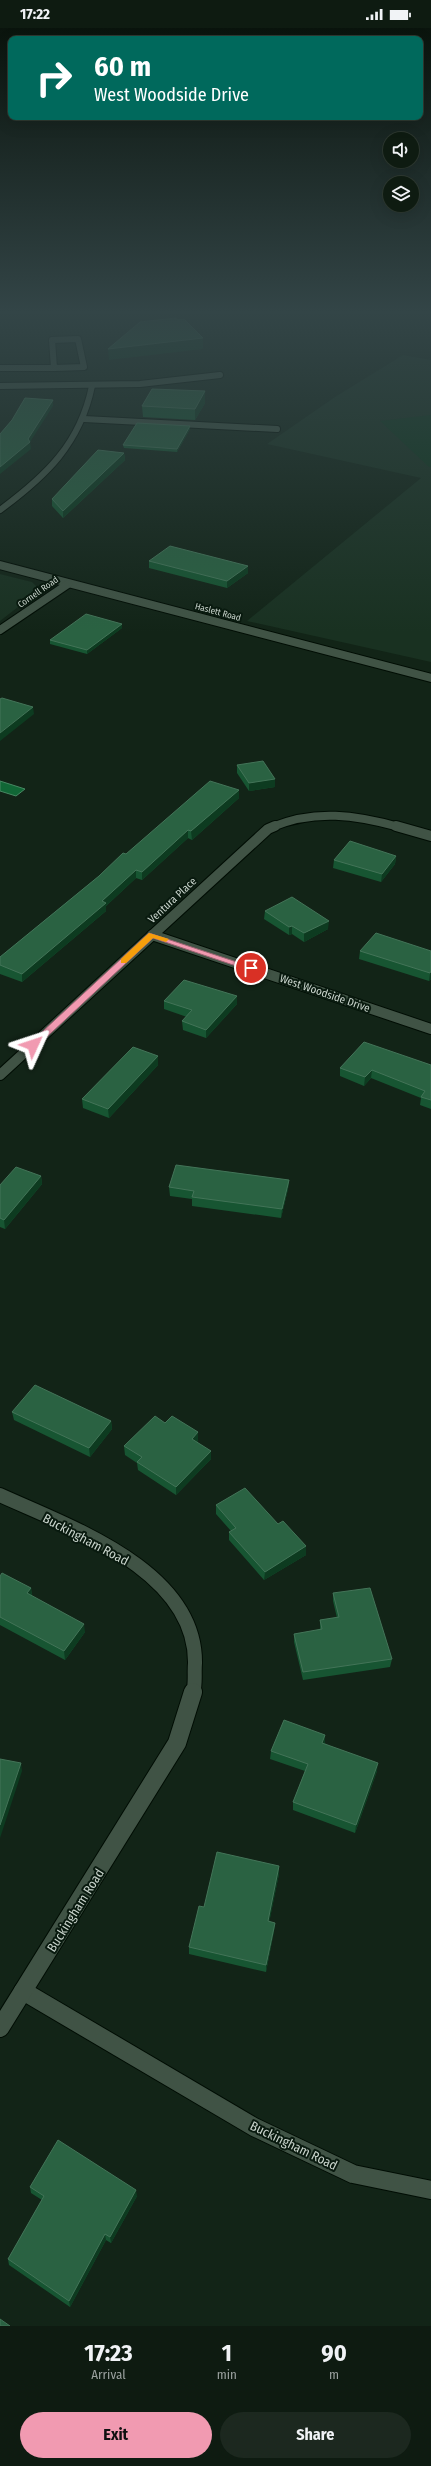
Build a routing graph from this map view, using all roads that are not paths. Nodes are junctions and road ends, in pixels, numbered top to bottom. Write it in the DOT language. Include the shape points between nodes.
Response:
graph roads {
  1 [pos="84,419"];
  2 [pos="277,430"];
  3 [pos="0,510"];
  4 [pos="0,565"];
  5 [pos="68,584"];
  6 [pos="0,630"];
  7 [pos="431,678"];
  8 [pos="431,836"];
  9 [pos="152,934"];
  10 [pos="431,1029"];
  11 [pos="0,1075"];
  12 [pos="0,1495"];
  13 [pos="24,1991"];
  14 [pos="0,2028"];
  15 [pos="431,2190"];
  1 -- 2 [label="street"];
  1 -- 3 [label="street" via="70,444 49,469"];
  4 -- 5 [label="street, Haslett Road"];
  5 -- 6 [label="street, Cornell Road"];
  5 -- 7 [label="street, Haslett Road"];
  8 -- 9 [label="street, Ventura Place" via="329,813 300,816 277,824 259,836"];
  9 -- 10 [label="street, West Woodside Drive"];
  9 -- 11 [label="street, Ventura Place"];
  12 -- 13 [label="street, Buckingham Road" via="119,1554 170,1592 185,1615 194,1638 197,1664 196,1690 190,1715 177,1743"];
  13 -- 14 [label="street"];
  13 -- 15 [label="street, Buckingham Road" via="254,2127 353,2174"];
}
